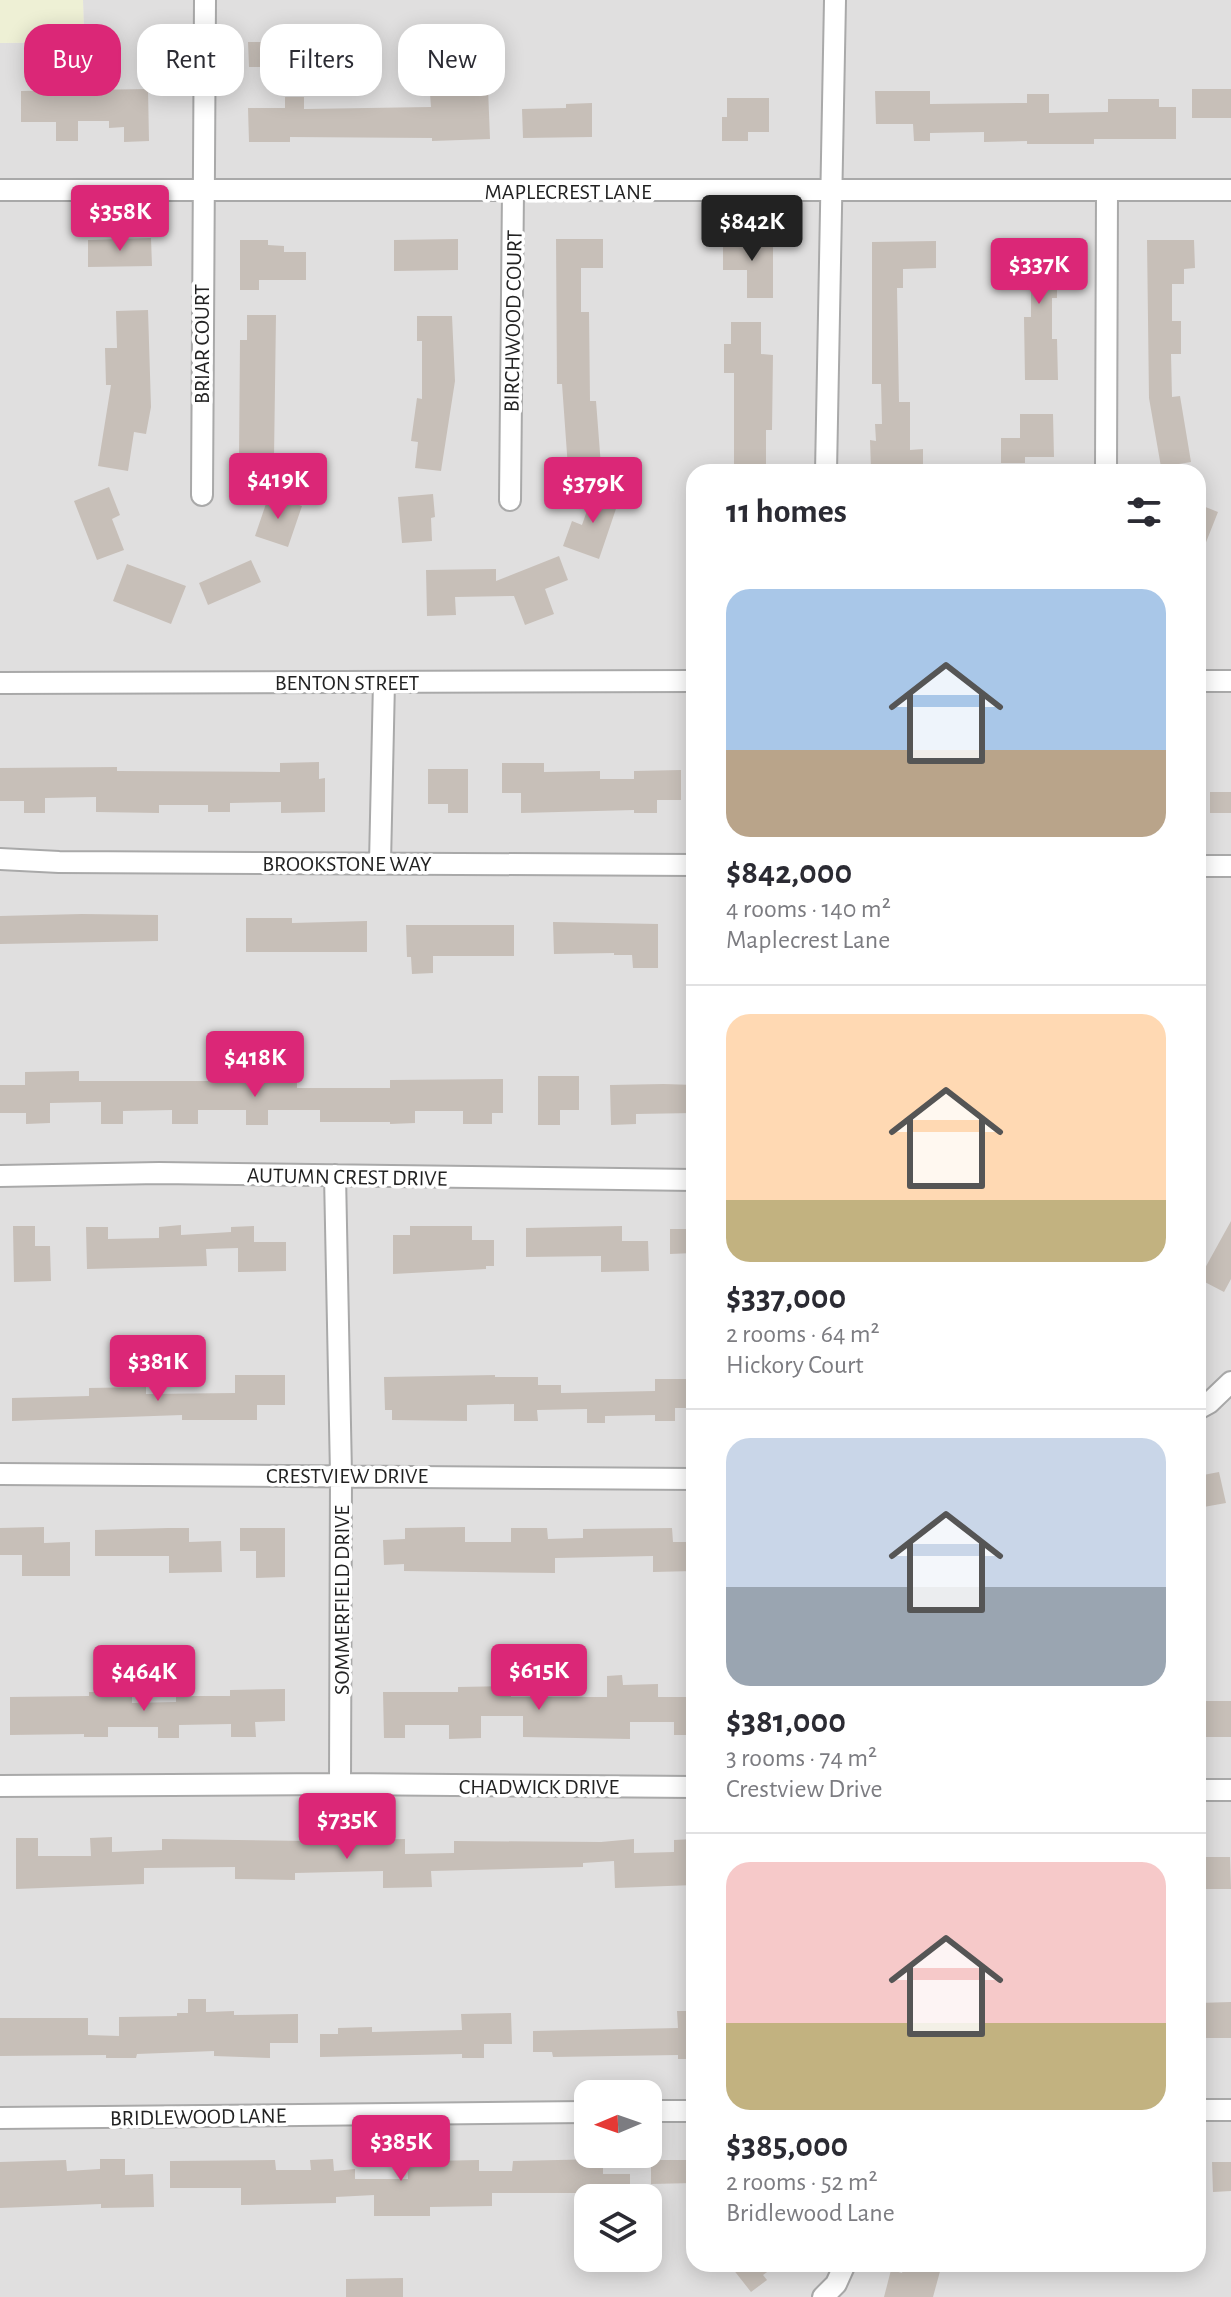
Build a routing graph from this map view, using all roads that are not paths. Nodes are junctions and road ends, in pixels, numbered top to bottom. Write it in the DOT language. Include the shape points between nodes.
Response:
graph roads {
  1 [pos="205,0"];
  2 [pos="835,0"];
  3 [pos="0,190"];
  4 [pos="202,190"];
  5 [pos="830,190"];
  6 [pos="1231,190"];
  7 [pos="513,191"];
  8 [pos="1107,191"];
  9 [pos="826,464"];
  10 [pos="1106,464"];
  11 [pos="202,495"];
  12 [pos="510,500"];
  13 [pos="686,681"];
  14 [pos="1206,681"];
  15 [pos="1231,681"];
  16 [pos="384,682"];
  17 [pos="0,683"];
  18 [pos="0,859"];
  19 [pos="380,863"];
  20 [pos="686,865"];
  21 [pos="1206,866"];
  22 [pos="1231,866"];
  23 [pos="335,1175"];
  24 [pos="0,1176"];
  25 [pos="686,1180"];
  26 [pos="1231,1382"];
  27 [pos="1206,1405"];
  28 [pos="0,1474"];
  29 [pos="341,1474"];
  30 [pos="686,1479"];
  31 [pos="340,1784"];
  32 [pos="0,1786"];
  33 [pos="686,1787"];
  34 [pos="1206,1790"];
  35 [pos="1231,1790"];
  36 [pos="1206,2110"];
  37 [pos="1231,2110"];
  38 [pos="662,2111"];
  39 [pos="686,2111"];
  40 [pos="574,2112"];
  41 [pos="0,2118"];
  42 [pos="841,2272"];
  43 [pos="823,2297"];
  1 -- 4 [label="street, BRIAR COURT"];
  2 -- 5 [label="street"];
  3 -- 4 [label="street, MAPLECREST LANE"];
  4 -- 7 [label="street, MAPLECREST LANE"];
  4 -- 11 [label="street, BRIAR COURT"];
  5 -- 7 [label="street, MAPLECREST LANE"];
  5 -- 8 [label="street, MAPLECREST LANE"];
  5 -- 9 [label="street"];
  6 -- 8 [label="street, MAPLECREST LANE"];
  7 -- 12 [label="street, BIRCHWOOD COURT"];
  8 -- 10 [label="street"];
  13 -- 16 [label="street, BENTON STREET"];
  14 -- 15 [label="street"];
  16 -- 17 [label="street, BENTON STREET"];
  16 -- 19 [label="street"];
  18 -- 19 [label="street, BROOKSTONE WAY"];
  19 -- 20 [label="street, BROOKSTONE WAY"];
  21 -- 22 [label="street"];
  23 -- 24 [label="street, AUTUMN CREST DRIVE"];
  23 -- 25 [label="street, AUTUMN CREST DRIVE"];
  23 -- 29 [label="street, SOMMERFIELD DRIVE"];
  26 -- 27 [label="street"];
  28 -- 29 [label="street, CRESTVIEW DRIVE"];
  29 -- 30 [label="street, CRESTVIEW DRIVE"];
  29 -- 31 [label="street, SOMMERFIELD DRIVE"];
  31 -- 32 [label="street, CHADWICK DRIVE"];
  31 -- 33 [label="street, CHADWICK DRIVE"];
  34 -- 35 [label="street"];
  36 -- 37 [label="street"];
  38 -- 39 [label="street"];
  40 -- 41 [label="street, BRIDLEWOOD LANE"];
  42 -- 43 [label="street"];
}
